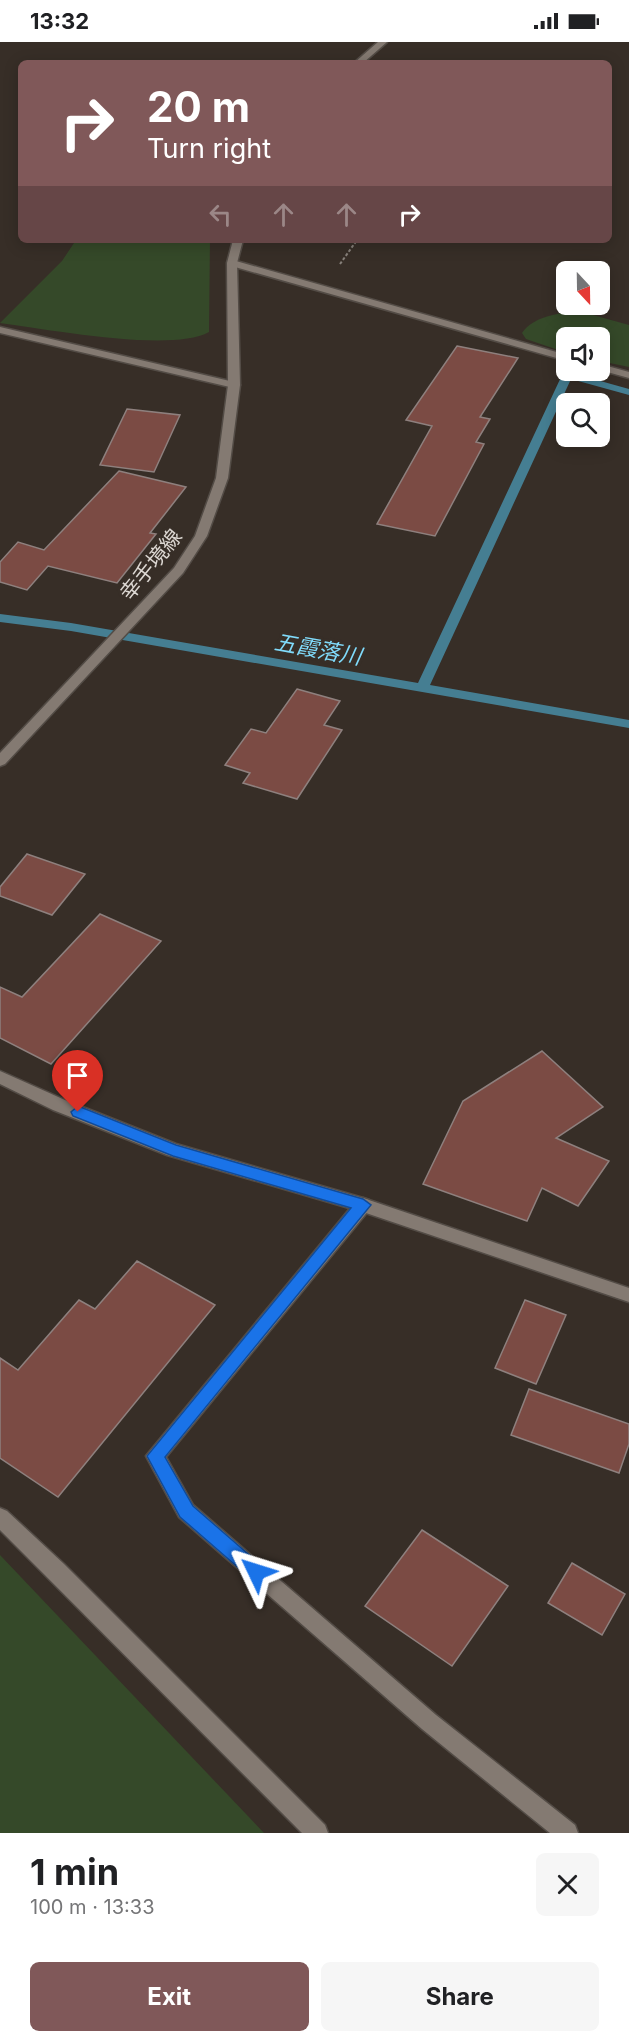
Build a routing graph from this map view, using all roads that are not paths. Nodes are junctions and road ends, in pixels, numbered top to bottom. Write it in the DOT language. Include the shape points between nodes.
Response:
graph roads {
  1 [pos="383,42"];
  2 [pos="362,60"];
  3 [pos="237,243"];
  4 [pos="232,263"];
  5 [pos="0,330"];
  6 [pos="556,355"];
  7 [pos="610,370"];
  8 [pos="629,375"];
  9 [pos="234,385"];
  10 [pos="0,761"];
  11 [pos="0,1077"];
  12 [pos="363,1205"];
  13 [pos="629,1295"];
  14 [pos="0,1517"];
  15 [pos="316,1833"];
  16 [pos="567,1833"];
  1 -- 2 [label="street"];
  3 -- 4 [label="street, 幸手境線"];
  4 -- 6 [label="street"];
  4 -- 9 [label="street, 幸手境線"];
  5 -- 9 [label="street"];
  7 -- 8 [label="street"];
  9 -- 10 [label="street, 幸手境線" via="222,478 201,536 179,570"];
  11 -- 12 [label="street" via="173,1150"];
  12 -- 13 [label="street"];
  12 -- 16 [label="street" via="155,1456 186,1511 429,1722"];
  14 -- 15 [label="street"];
}
